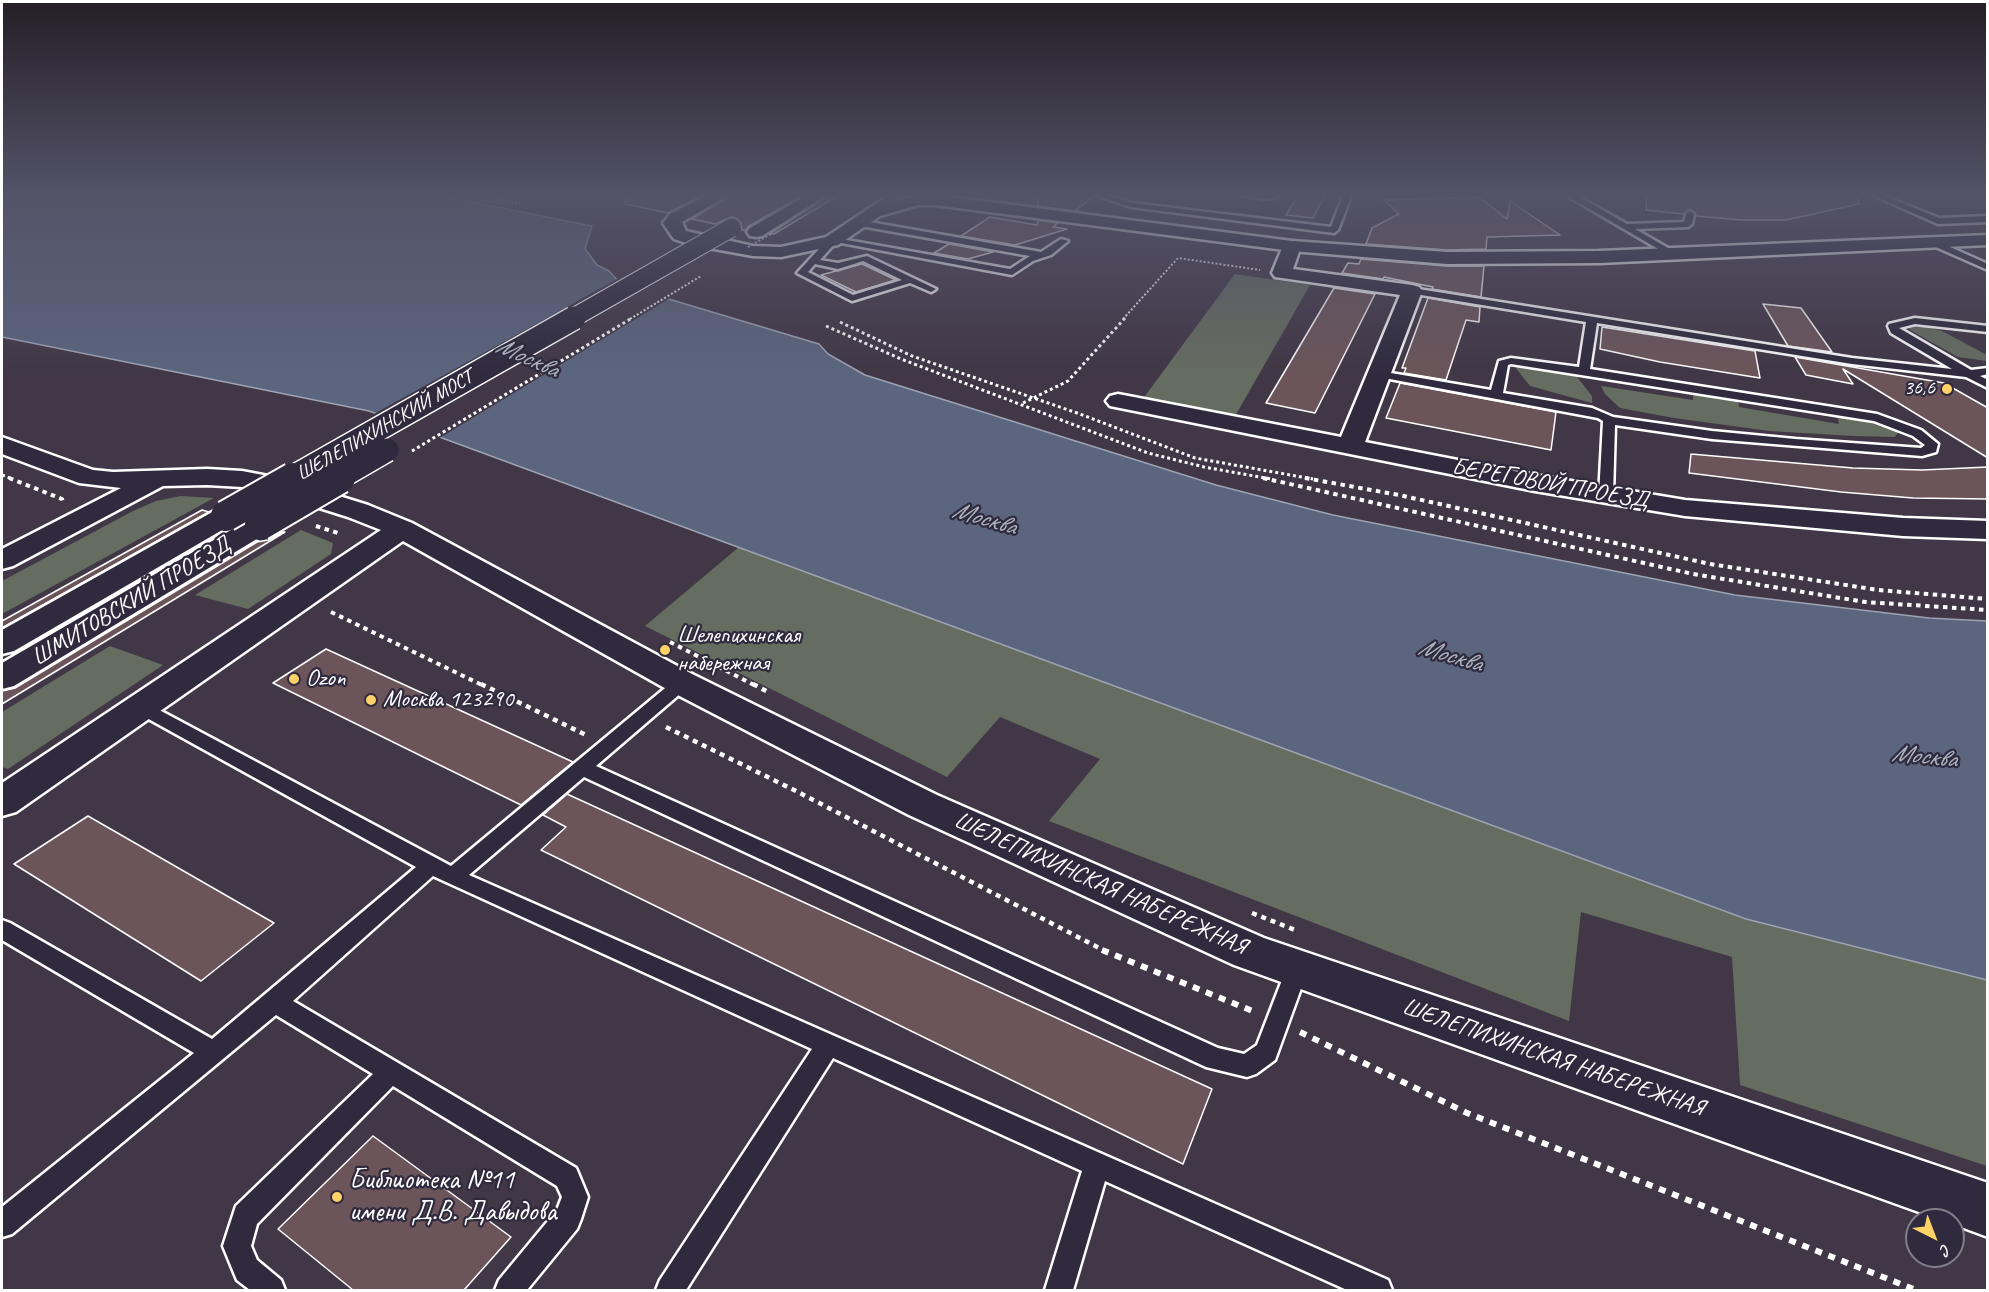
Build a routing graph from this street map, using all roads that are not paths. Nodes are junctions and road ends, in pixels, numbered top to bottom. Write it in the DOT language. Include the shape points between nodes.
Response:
graph roads {
  1 [pos="685,254"];
  2 [pos="726,254"];
  3 [pos="819,254"];
  4 [pos="912,254"];
  5 [pos="1037,254"];
  6 [pos="1046,254"];
  7 [pos="1289,254"];
  8 [pos="1399,254"];
  9 [pos="1663,254"];
  10 [pos="1958,254"];
  11 [pos="1041,255"];
  12 [pos="813,261"];
  13 [pos="1987,268"];
  14 [pos="911,280"];
  15 [pos="931,289"];
  16 [pos="1412,291"];
  17 [pos="1592,319"];
  18 [pos="1988,329"];
  19 [pos="1584,371"];
  20 [pos="1988,371"];
  21 [pos="1379,374"];
  22 [pos="1969,374"];
  23 [pos="1988,385"];
  24 [pos="1496,396"];
  25 [pos="1118,401"];
  26 [pos="1609,420"];
  27 [pos="432,424"];
  28 [pos="2,444"];
  29 [pos="1350,447"];
  30 [pos="402,449"];
  31 [pos="160,479"];
  32 [pos="1606,496"];
  33 [pos="226,516"];
  34 [pos="260,525"];
  35 [pos="402,529"];
  36 [pos="1988,530"];
  37 [pos="2,560"];
  38 [pos="2,644"];
  39 [pos="2,678"];
  40 [pos="682,683"];
  41 [pos="142,708"];
  42 [pos="582,768"];
  43 [pos="2,802"];
  44 [pos="431,866"];
  45 [pos="453,877"];
  46 [pos="2,928"];
  47 [pos="1300,950"];
  48 [pos="275,1002"];
  49 [pos="828,1045"];
  50 [pos="213,1052"];
  51 [pos="391,1072"];
  52 [pos="1097,1165"];
  53 [pos="1988,1210"];
  54 [pos="2,1224"];
  55 [pos="271,1290"];
  56 [pos="509,1290"];
  57 [pos="670,1290"];
  58 [pos="1059,1290"];
  59 [pos="1378,1290"];
  1 -- 33 [label="street, ШЕЛЕПИХИНСКИЙ МОСТ, bridge"];
  2 -- 27 [label="street, ШЕЛЕПИХИНСКИЙ МОСТ"];
  3 -- 12 [label="lane"];
  4 -- 11 [label="lane" via="1011,272"];
  5 -- 11 [label="lane"];
  6 -- 11 [label="lane"];
  7 -- 16 [label="street" via="1282,273"];
  8 -- 9 [label="street" via="1518,259"];
  10 -- 13 [label="lane"];
  12 -- 14 [label="lane" via="838,266 864,258"];
  12 -- 14 [label="lane" via="802,273 852,298"];
  14 -- 15 [label="lane"];
  16 -- 17 [label="lane"];
  16 -- 21 [label="street"];
  17 -- 19 [label="lane"];
  17 -- 22 [label="lane" via="1852,361"];
  18 -- 22 [label="lane" via="1915,321 1893,326 1895,331"];
  19 -- 24 [label="lane" via="1503,363"];
  19 -- 26 [label="lane" via="1877,418 1917,433 1932,444 1931,449 1922,452 1795,443"];
  20 -- 22 [label="lane"];
  21 -- 24 [label="lane"];
  21 -- 29 [label="street"];
  22 -- 23 [label="lane"];
  24 -- 26 [label="lane" via="1592,412"];
  25 -- 29 [label="street, БЕРЕГОВОЙ ПРОЕЗД"];
  26 -- 32 [label="lane"];
  28 -- 31 [label="street, ШЕЛЕПИХИНСКАЯ НАБЕРЕЖНАЯ" via="88,477"];
  29 -- 32 [label="street, БЕРЕГОВОЙ ПРОЕЗД"];
  30 -- 34 [label="street, ШЕЛЕПИХИНСКИЙ МОСТ, bridge"];
  31 -- 35 [label="street, ШЕЛЕПИХИНСКАЯ НАБЕРЕЖНАЯ" via="207,477 274,485 321,497"];
  31 -- 37 [label="street"];
  32 -- 36 [label="street, БЕРЕГОВОЙ ПРОЕЗД" via="1685,508"];
  33 -- 38 [label="street, ШМИТОВСКИЙ ПРОЕЗД"];
  34 -- 39 [label="street, ШМИТОВСКИЙ ПРОЕЗД"];
  35 -- 40 [label="street, ШЕЛЕПИХИНСКАЯ НАБЕРЕЖНАЯ"];
  35 -- 41 [label="street"];
  40 -- 42 [label="lane"];
  40 -- 47 [label="street, ШЕЛЕПИХИНСКАЯ НАБЕРЕЖНАЯ" via="923,806 1250,952"];
  41 -- 43 [label="street"];
  41 -- 44 [label="lane"];
  42 -- 45 [label="lane"];
  42 -- 47 [label="lane" via="1215,1059 1247,1066 1266,1052"];
  44 -- 45 [label="lane"];
  44 -- 48 [label="lane"];
  45 -- 49 [label="lane"];
  46 -- 50 [label="lane"];
  47 -- 53 [label="street, ШЕЛЕПИХИНСКАЯ НАБЕРЕЖНАЯ"];
  48 -- 50 [label="lane"];
  48 -- 51 [label="lane"];
  49 -- 52 [label="lane"];
  49 -- 57 [label="lane"];
  50 -- 54 [label="lane"];
  51 -- 55 [label="lane" via="246,1216 237,1246 247,1270"];
  51 -- 56 [label="lane" via="567,1177 574,1197 567,1219"];
  52 -- 58 [label="lane"];
  52 -- 59 [label="lane"];
}
